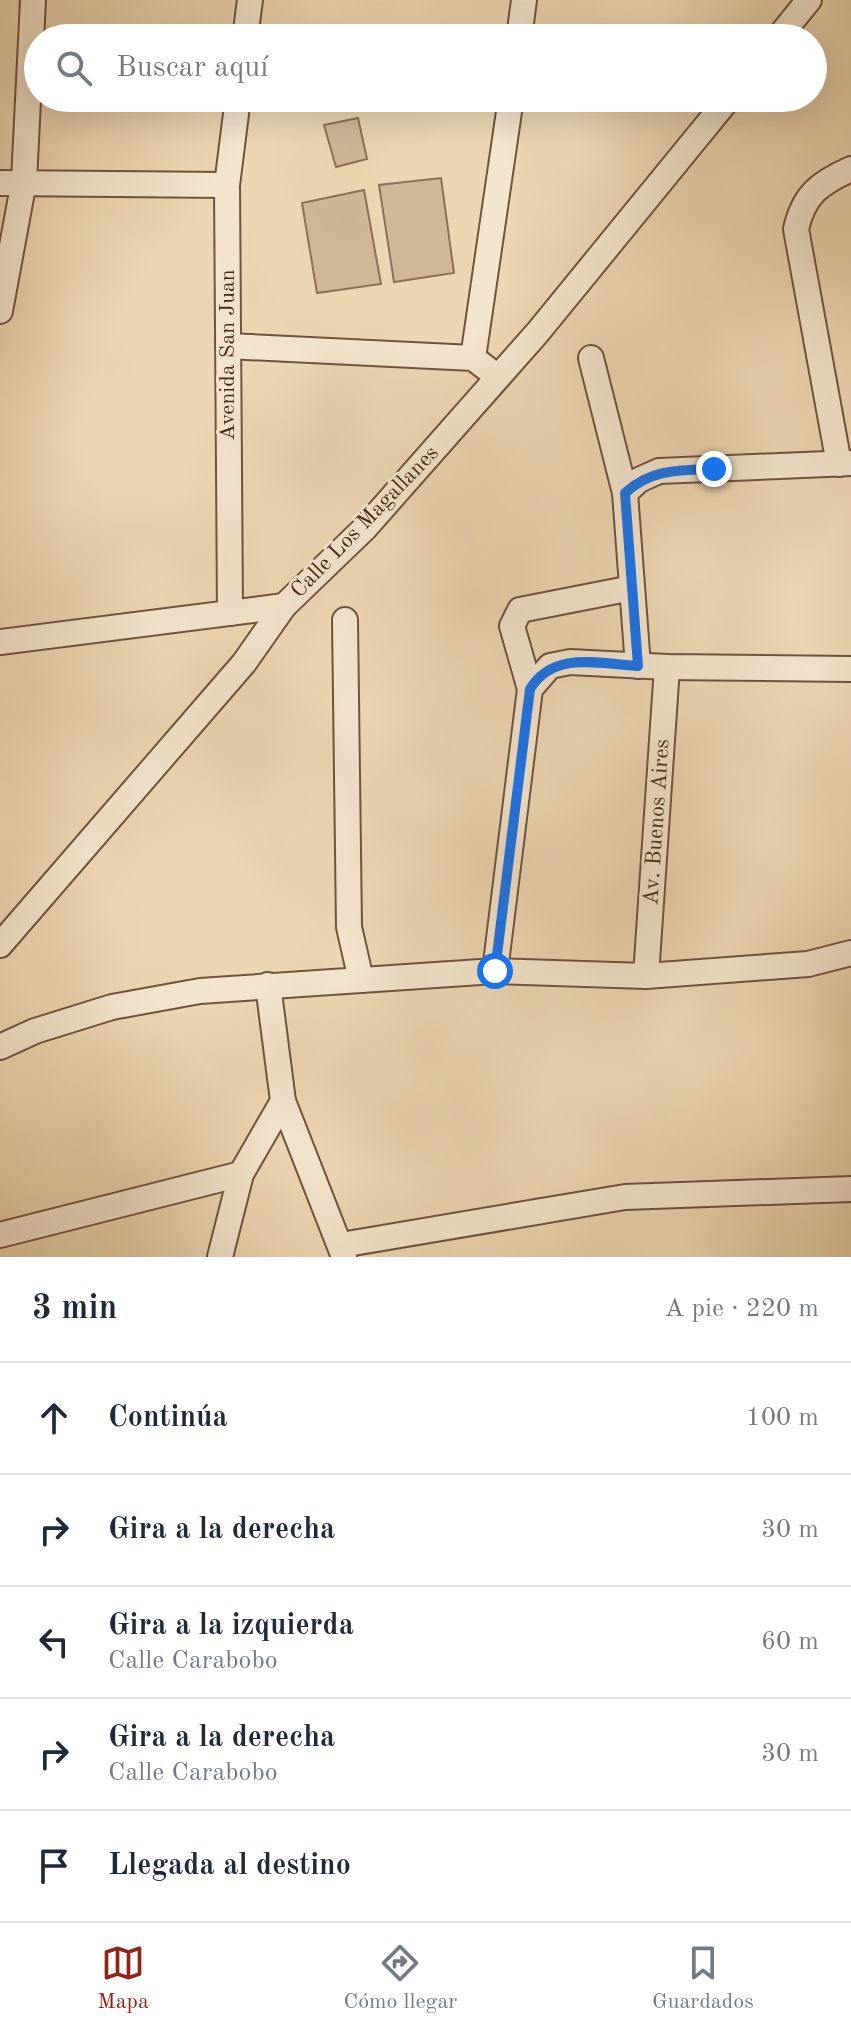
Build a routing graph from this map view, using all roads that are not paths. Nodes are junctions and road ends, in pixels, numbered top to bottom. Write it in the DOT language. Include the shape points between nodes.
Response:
graph roads {
  1 [pos="33,0"];
  2 [pos="250,0"];
  3 [pos="524,0"];
  4 [pos="809,0"];
  5 [pos="30,24"];
  6 [pos="247,24"];
  7 [pos="521,24"];
  8 [pos="789,24"];
  9 [pos="24,78"];
  10 [pos="236,112"];
  11 [pos="509,112"];
  12 [pos="717,112"];
  13 [pos="851,169"];
  14 [pos="12,182"];
  15 [pos="227,185"];
  16 [pos="0,311"];
  17 [pos="228,346"];
  18 [pos="473,358"];
  19 [pos="591,358"];
  20 [pos="498,377"];
  21 [pos="845,464"];
  22 [pos="625,493"];
  23 [pos="632,588"];
  24 [pos="284,606"];
  25 [pos="230,613"];
  26 [pos="345,620"];
  27 [pos="0,642"];
  28 [pos="638,666"];
  29 [pos="667,667"];
  30 [pos="851,669"];
  31 [pos="530,689"];
  32 [pos="0,945"];
  33 [pos="851,953"];
  34 [pos="495,971"];
  35 [pos="646,976"];
  36 [pos="361,980"];
  37 [pos="268,985"];
  38 [pos="0,1047"];
  39 [pos="283,1101"];
  40 [pos="241,1174"];
  41 [pos="851,1189"];
  42 [pos="0,1235"];
  43 [pos="342,1251"];
  44 [pos="220,1257"];
  1 -- 5 [label="street"];
  2 -- 6 [label="street"];
  3 -- 7 [label="street"];
  4 -- 8 [label="street"];
  9 -- 14 [label="street"];
  10 -- 15 [label="street, Avenida San Juan"];
  11 -- 18 [label="street"];
  12 -- 20 [label="street, Calle Los Magallanes"];
  13 -- 21 [label="street" via="814,188 801,206 796,229"];
  14 -- 15 [label="street"];
  14 -- 16 [label="street"];
  15 -- 17 [label="street, Avenida San Juan"];
  17 -- 18 [label="street"];
  17 -- 25 [label="street, Avenida San Juan"];
  18 -- 20 [label="street"];
  19 -- 22 [label="street"];
  20 -- 24 [label="street, Calle Los Magallanes" via="365,528"];
  21 -- 22 [label="street" via="659,471"];
  22 -- 23 [label="street"];
  23 -- 28 [label="street"];
  23 -- 31 [label="street" via="520,610 512,626"];
  24 -- 25 [label="street"];
  24 -- 32 [label="street, Calle Los Magallanes" via="244,663"];
  25 -- 27 [label="street"];
  26 -- 36 [label="street" via="349,927"];
  28 -- 29 [label="street"];
  28 -- 31 [label="street" via="550,666"];
  29 -- 30 [label="street"];
  29 -- 35 [label="street, Av. Buenos Aires"];
  31 -- 34 [label="street"];
  33 -- 35 [label="street" via="808,964"];
  34 -- 35 [label="street"];
  34 -- 36 [label="street"];
  36 -- 37 [label="street"];
  37 -- 38 [label="street" via="112,1007"];
  37 -- 39 [label="street"];
  39 -- 40 [label="street"];
  39 -- 43 [label="street"];
  40 -- 42 [label="street"];
  40 -- 44 [label="street"];
  41 -- 43 [label="street" via="625,1197"];
}
